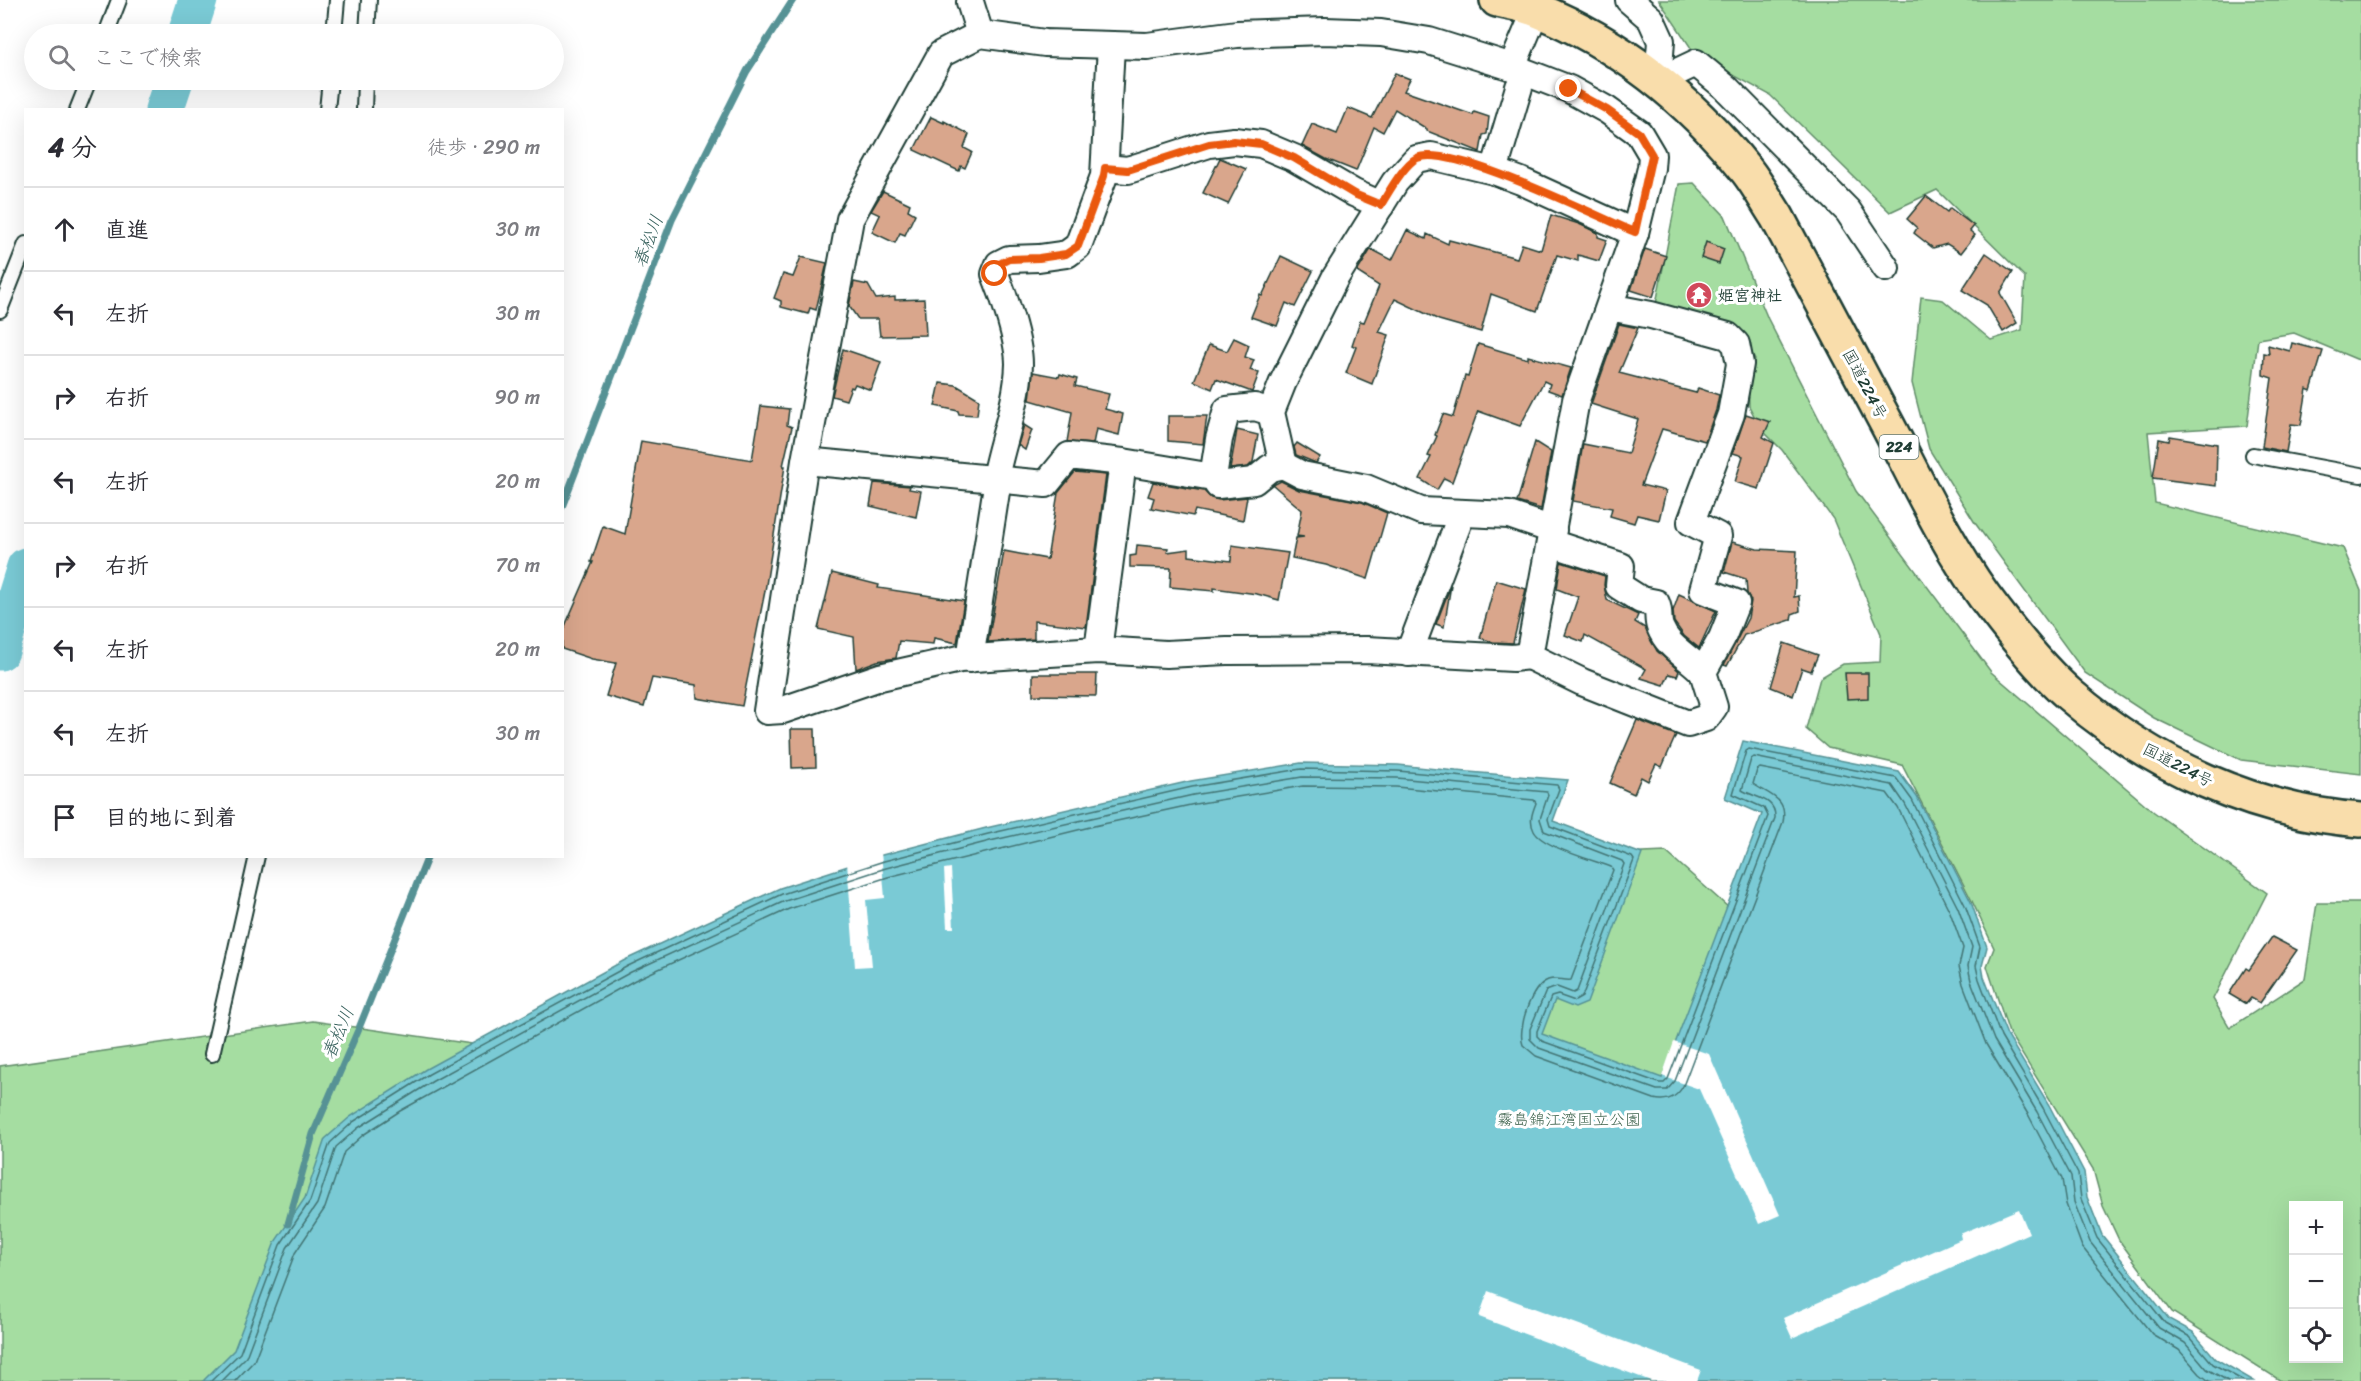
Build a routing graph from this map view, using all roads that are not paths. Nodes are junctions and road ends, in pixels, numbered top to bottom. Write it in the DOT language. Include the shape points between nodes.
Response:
graph roads {
  1 [pos="119,0"];
  2 [pos="337,0"];
  3 [pos="369,0"];
  4 [pos="1497,0"];
  5 [pos="1629,0"];
  6 [pos="969,2"];
  7 [pos="1536,10"];
  8 [pos="110,24"];
  9 [pos="335,24"];
  10 [pos="368,24"];
  11 [pos="980,34"];
  12 [pos="1111,46"];
  13 [pos="1515,77"];
  14 [pos="1658,81"];
  15 [pos="84,90"];
  16 [pos="329,90"];
  17 [pos="365,90"];
  18 [pos="78,108"];
  19 [pos="327,108"];
  20 [pos="364,108"];
  21 [pos="1105,168"];
  22 [pos="1494,171"];
  23 [pos="1381,205"];
  24 [pos="1635,232"];
  25 [pos="24,249"];
  26 [pos="1886,268"];
  27 [pos="1609,307"];
  28 [pos="0,310"];
  29 [pos="1270,412"];
  30 [pos="2253,455"];
  31 [pos="805,461"];
  32 [pos="1123,462"];
  33 [pos="1283,465"];
  34 [pos="2361,475"];
  35 [pos="1213,477"];
  36 [pos="996,478"];
  37 [pos="1462,513"];
  38 [pos="1552,537"];
  39 [pos="1098,650"];
  40 [pos="1409,653"];
  41 [pos="1529,656"];
  42 [pos="970,659"];
  43 [pos="1703,672"];
  44 [pos="2361,820"];
  45 [pos="257,858"];
  46 [pos="212,1054"];
  1 -- 8 [label="lane"];
  2 -- 9 [label="lane"];
  3 -- 10 [label="lane"];
  4 -- 7 [label="highway, 国道224号 / 224"];
  5 -- 14 [label="street" via="1651,19 1661,41"];
  6 -- 11 [label="street"];
  7 -- 13 [label="street"];
  7 -- 14 [label="highway, 国道224号 / 224" via="1606,44"];
  11 -- 12 [label="street" via="1045,43"];
  11 -- 31 [label="street" via="941,54 850,219"];
  12 -- 13 [label="street" via="1148,46 1237,34 1381,33 1429,41"];
  12 -- 21 [label="street"];
  13 -- 22 [label="street"];
  13 -- 24 [label="street" via="1569,89 1639,133 1652,155"];
  14 -- 26 [label="street" via="1696,63 1725,87 1848,211"];
  14 -- 44 [label="highway, 国道224号 / 224" via="1694,111 1748,172 1777,217 1964,564 2015,636 2069,694 2170,765 2254,801 2322,817"];
  15 -- 18 [label="lane"];
  16 -- 19 [label="lane"];
  17 -- 20 [label="lane"];
  21 -- 23 [label="street" via="1128,170 1209,144 1261,144"];
  21 -- 36 [label="street" via="1078,246 1066,254 1009,259 999,264 995,274 1019,365"];
  22 -- 23 [label="street" via="1431,156 1416,159"];
  22 -- 24 [label="street"];
  23 -- 29 [label="street" via="1335,278"];
  24 -- 27 [label="street"];
  25 -- 28 [label="lane"];
  27 -- 38 [label="street" via="1576,400"];
  27 -- 43 [label="street" via="1728,336 1736,344 1740,364 1731,414 1691,522 1718,536 1703,590 1736,603"];
  29 -- 33 [label="street"];
  29 -- 35 [label="street" via="1256,407 1227,410"];
  30 -- 34 [label="lane"];
  31 -- 36 [label="street"];
  31 -- 42 [label="street" via="766,711 783,710 880,677"];
  32 -- 35 [label="street"];
  32 -- 36 [label="street" via="1069,456 1046,484"];
  32 -- 39 [label="street"];
  33 -- 35 [label="street" via="1270,468 1254,481 1218,486"];
  33 -- 37 [label="street" via="1302,475 1366,488 1421,511"];
  36 -- 42 [label="street"];
  37 -- 38 [label="street" via="1509,514"];
  37 -- 40 [label="street"];
  38 -- 41 [label="street"];
  38 -- 43 [label="street" via="1621,566 1620,586 1641,600 1656,603 1658,623 1671,646"];
  39 -- 40 [label="street" via="1156,654 1290,650"];
  39 -- 42 [label="street"];
  40 -- 41 [label="street"];
  41 -- 43 [label="street" via="1582,682 1688,724 1706,718 1714,707"];
  45 -- 46 [label="lane"];
}
